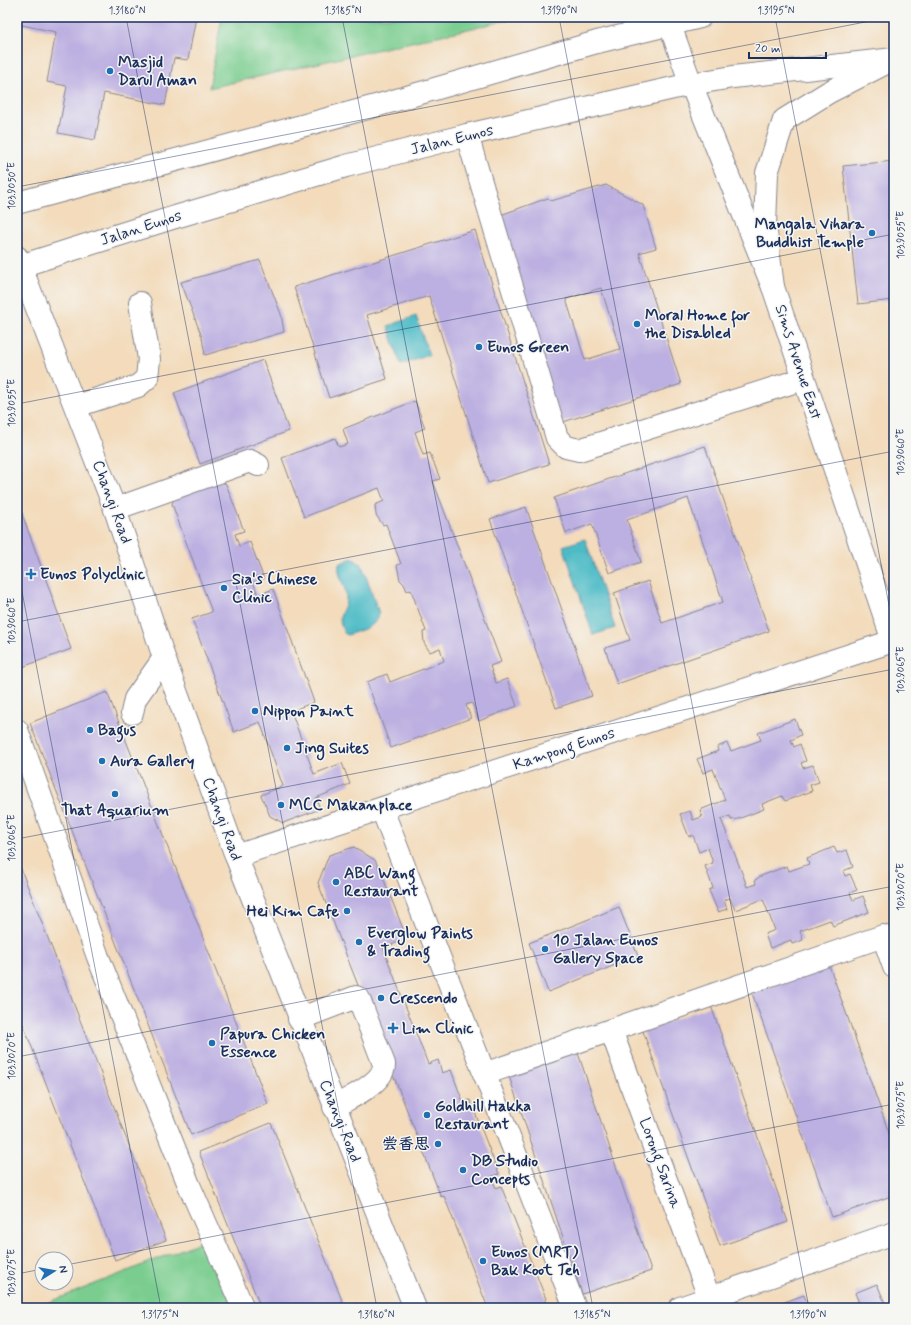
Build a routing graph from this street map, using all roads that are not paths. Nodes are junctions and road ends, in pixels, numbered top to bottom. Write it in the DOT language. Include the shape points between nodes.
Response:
graph roads {
  1 [pos="700,17"];
  2 [pos="668,20"];
  3 [pos="894,59"];
  4 [pos="691,84"];
  5 [pos="466,135"];
  6 [pos="17,203"];
  7 [pos="18,263"];
  8 [pos="773,287"];
  9 [pos="140,302"];
  10 [pos="803,379"];
  11 [pos="76,406"];
  12 [pos="258,465"];
  13 [pos="115,509"];
  14 [pos="893,643"];
  15 [pos="164,658"];
  16 [pos="132,713"];
  17 [pos="17,730"];
  18 [pos="382,809"];
  19 [pos="236,856"];
  20 [pos="894,967"];
  21 [pos="299,1019"];
  22 [pos="611,1030"];
  23 [pos="484,1074"];
  24 [pos="334,1107"];
  25 [pos="894,1233"];
  26 [pos="712,1303"];
  27 [pos="243,1308"];
  28 [pos="414,1308"];
  29 [pos="575,1308"];
  30 [pos="680,1308"];
  1 -- 2 [label="main road"];
  2 -- 4 [label="main road, Sims Avenue East"];
  2 -- 6 [label="main road"];
  3 -- 4 [label="main road, Jalan Eunos"];
  3 -- 8 [label="main road" via="829,92 784,120 767,173 765,226"];
  4 -- 5 [label="main road, Jalan Eunos"];
  4 -- 8 [label="main road, Sims Avenue East"];
  5 -- 7 [label="main road, Jalan Eunos" via="346,166"];
  5 -- 10 [label="main road" via="556,438 566,447 579,450"];
  7 -- 11 [label="main road, Changi Road"];
  8 -- 10 [label="main road, Sims Avenue East"];
  9 -- 11 [label="main road" via="149,359 147,378 138,386"];
  10 -- 14 [label="main road, Sims Avenue East"];
  11 -- 13 [label="main road, Changi Road"];
  12 -- 13 [label="main road" via="250,461"];
  13 -- 15 [label="main road, Changi Road"];
  14 -- 18 [label="main road, Kampong Eunos"];
  15 -- 16 [label="main road" via="135,699"];
  15 -- 19 [label="main road, Changi Road"];
  17 -- 27 [label="main road" via="98,957 189,1185"];
  18 -- 19 [label="main road, Kampong Eunos"];
  18 -- 23 [label="main road"];
  19 -- 21 [label="main road, Changi Road"];
  20 -- 22 [label="main road" via="883,936"];
  21 -- 24 [label="main road, Changi Road"];
  21 -- 24 [label="main road" via="356,996 359,999 384,1064 383,1073 371,1085"];
  22 -- 23 [label="main road"];
  22 -- 26 [label="main road, Lorong Sarina"];
  23 -- 29 [label="main road"];
  24 -- 28 [label="main road, Changi Road"];
  25 -- 26 [label="main road"];
  26 -- 30 [label="main road"];
}
